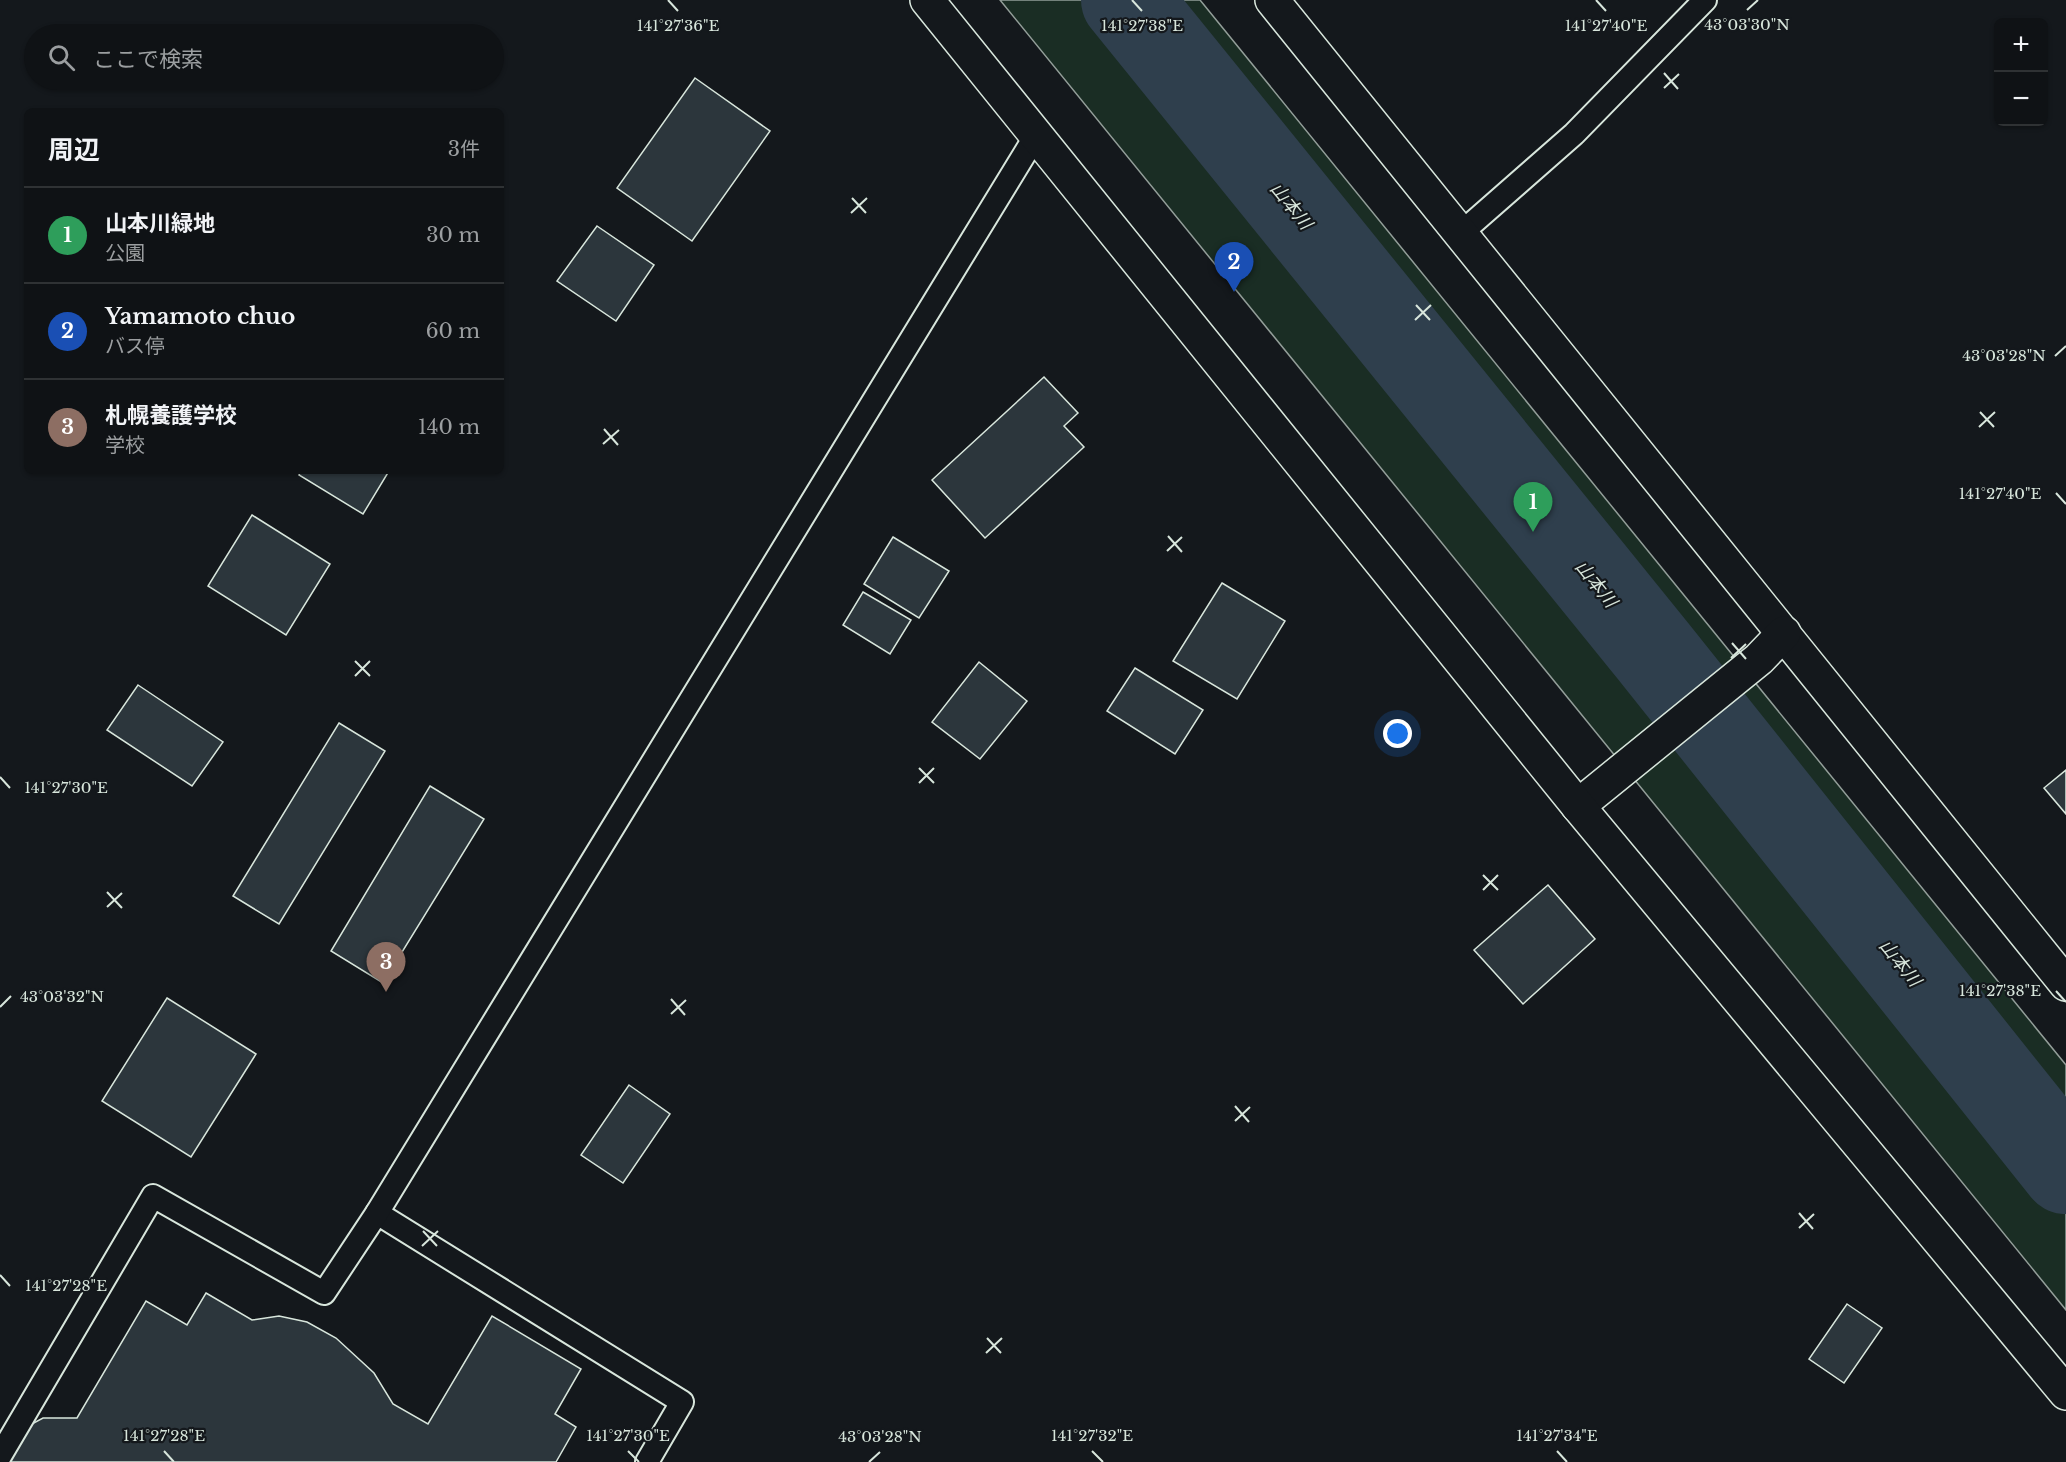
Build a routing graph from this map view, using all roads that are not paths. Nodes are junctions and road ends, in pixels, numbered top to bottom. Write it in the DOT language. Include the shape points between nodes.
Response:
graph roads {
  1 [pos="927,0"];
  2 [pos="1272,0"];
  3 [pos="1705,0"];
  4 [pos="1035,136"];
  5 [pos="1460,234"];
  6 [pos="1784,633"];
  7 [pos="1578,806"];
  8 [pos="2066,984"];
  9 [pos="377,1213"];
  10 [pos="2066,1393"];
  11 [pos="0,1456"];
  12 [pos="647,1462"];
  1 -- 4 [label="street"];
  2 -- 5 [label="street"];
  3 -- 5 [label="lane" via="1574,134"];
  4 -- 7 [label="street"];
  4 -- 9 [label="lane"];
  5 -- 6 [label="street"];
  6 -- 7 [label="street" via="1759,659"];
  6 -- 8 [label="street"];
  7 -- 10 [label="street"];
  9 -- 11 [label="lane" via="324,1293 153,1196"];
  9 -- 12 [label="lane" via="682,1402"];
}
